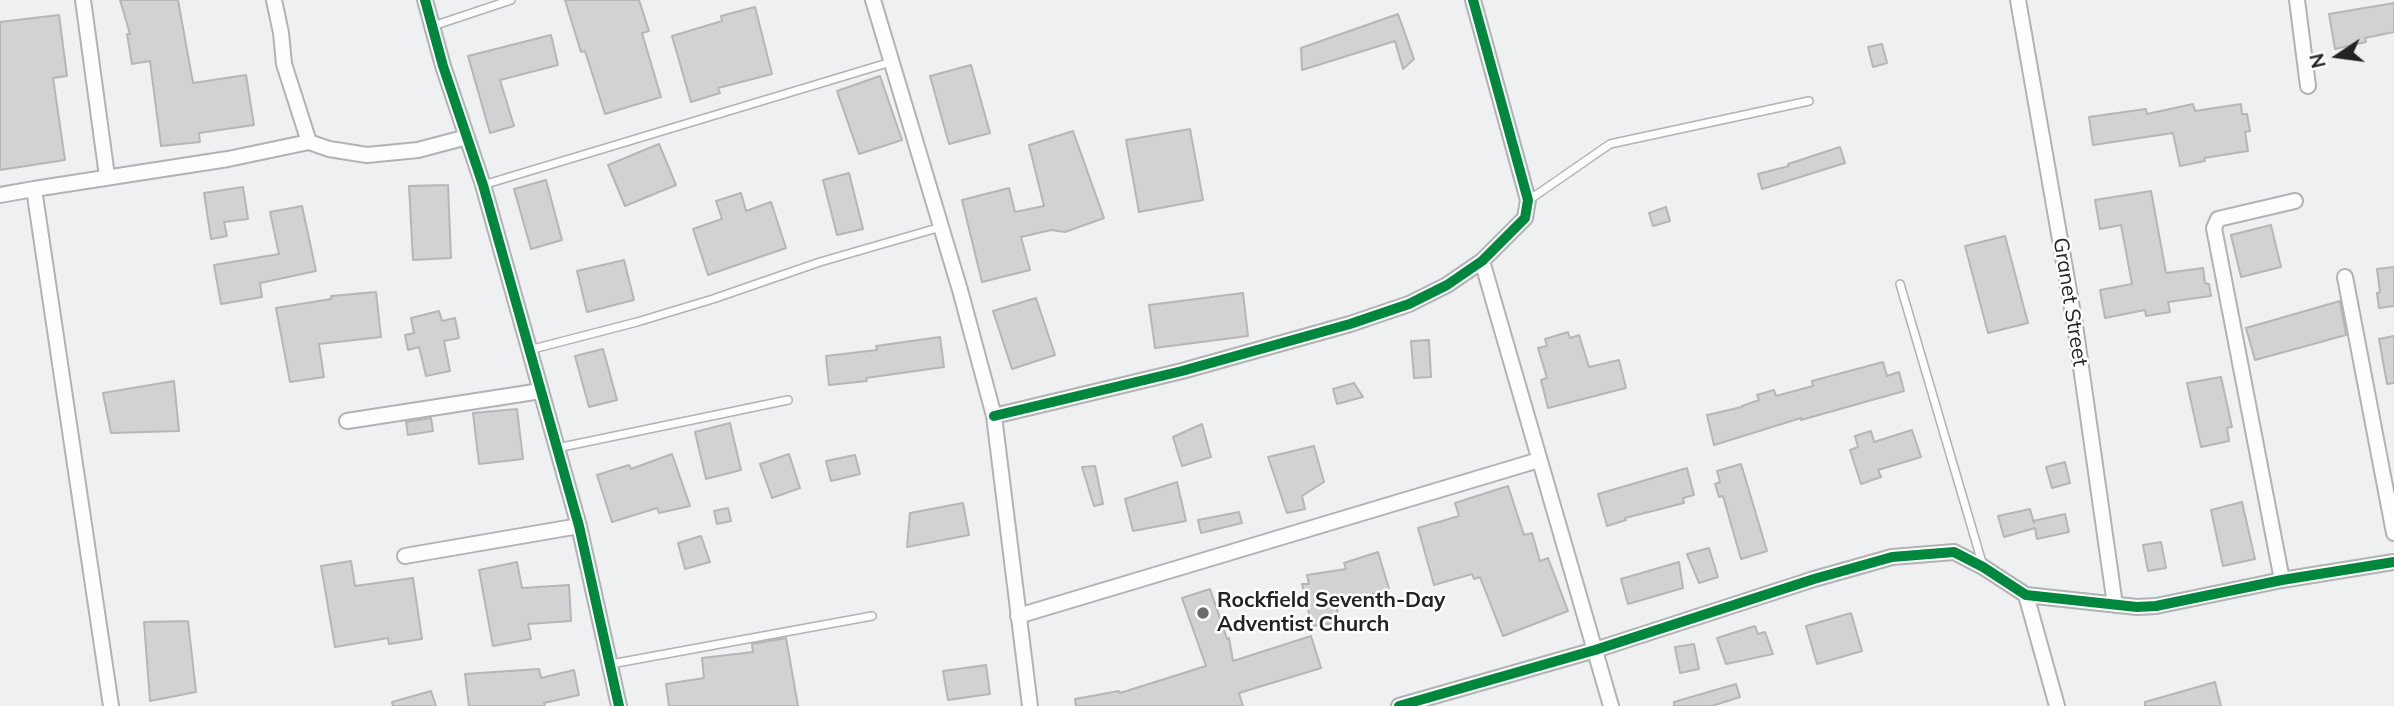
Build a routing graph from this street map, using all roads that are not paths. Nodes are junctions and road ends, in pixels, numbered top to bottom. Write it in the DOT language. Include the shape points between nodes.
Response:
graph roads {
  1 [pos="83,0"];
  2 [pos="274,0"];
  3 [pos="425,0"];
  4 [pos="511,0"];
  5 [pos="873,0"];
  6 [pos="1473,0"];
  7 [pos="2018,0"];
  8 [pos="2297,0"];
  9 [pos="432,26"];
  10 [pos="891,62"];
  11 [pos="2308,86"];
  12 [pos="1809,101"];
  13 [pos="467,137"];
  14 [pos="309,142"];
  15 [pos="107,176"];
  16 [pos="482,185"];
  17 [pos="34,189"];
  18 [pos="0,195"];
  19 [pos="1528,200"];
  20 [pos="2295,201"];
  21 [pos="941,227"];
  22 [pos="1482,261"];
  23 [pos="2345,277"];
  24 [pos="1900,284"];
  25 [pos="528,351"];
  26 [pos="541,391"];
  27 [pos="788,400"];
  28 [pos="994,416"];
  29 [pos="347,421"];
  30 [pos="557,448"];
  31 [pos="1539,460"];
  32 [pos="579,526"];
  33 [pos="2394,533"];
  34 [pos="405,556"];
  35 [pos="2394,562"];
  36 [pos="1983,567"];
  37 [pos="2282,580"];
  38 [pos="2026,595"];
  39 [pos="2115,605"];
  40 [pos="872,616"];
  41 [pos="1018,616"];
  42 [pos="1595,650"];
  43 [pos="611,664"];
  44 [pos="111,706"];
  45 [pos="619,706"];
  46 [pos="1030,706"];
  47 [pos="1399,706"];
  48 [pos="1611,706"];
  49 [pos="2057,706"];
  1 -- 15 [label="street"];
  2 -- 14 [label="street" via="284,64"];
  3 -- 9 [label="street"];
  4 -- 9 [label="lane"];
  5 -- 10 [label="street"];
  6 -- 19 [label="street"];
  7 -- 39 [label="street, Granet Street" via="2075,326"];
  8 -- 11 [label="street"];
  9 -- 13 [label="street"];
  10 -- 16 [label="lane"];
  10 -- 21 [label="street"];
  12 -- 19 [label="lane" via="1610,144"];
  13 -- 14 [label="street" via="418,150 367,155"];
  13 -- 16 [label="street"];
  14 -- 15 [label="street"];
  15 -- 17 [label="street"];
  16 -- 25 [label="street"];
  17 -- 18 [label="street"];
  17 -- 44 [label="street"];
  19 -- 22 [label="street" via="1525,218"];
  20 -- 37 [label="street" via="2218,219 2214,228"];
  21 -- 25 [label="lane"];
  21 -- 28 [label="street"];
  22 -- 28 [label="street" via="1409,304 1350,324"];
  22 -- 31 [label="street"];
  23 -- 33 [label="street"];
  24 -- 36 [label="lane"];
  25 -- 26 [label="street"];
  26 -- 29 [label="street"];
  26 -- 30 [label="street"];
  27 -- 30 [label="lane"];
  28 -- 41 [label="street"];
  30 -- 32 [label="street"];
  31 -- 41 [label="street"];
  31 -- 42 [label="street"];
  32 -- 34 [label="street"];
  32 -- 43 [label="street"];
  35 -- 37 [label="street"];
  36 -- 38 [label="street"];
  36 -- 42 [label="street" via="1954,552 1892,557"];
  37 -- 39 [label="street" via="2156,606"];
  38 -- 39 [label="street"];
  38 -- 49 [label="street"];
  40 -- 43 [label="lane"];
  41 -- 46 [label="street"];
  42 -- 47 [label="street"];
  42 -- 48 [label="street"];
  43 -- 45 [label="street"];
}
